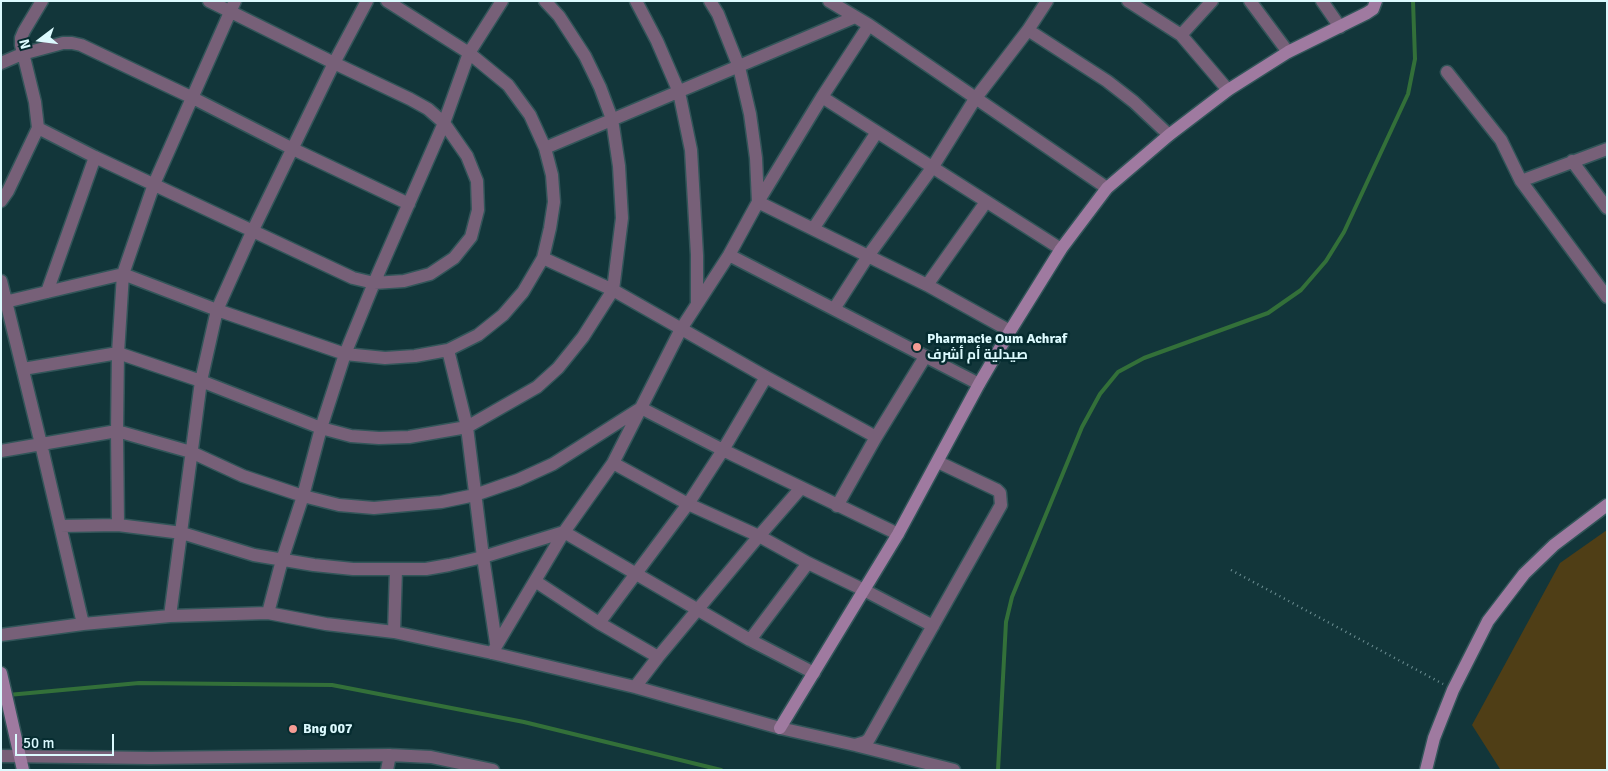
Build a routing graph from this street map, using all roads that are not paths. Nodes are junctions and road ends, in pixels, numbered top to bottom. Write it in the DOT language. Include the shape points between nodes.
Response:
graph roads {
  1 [pos="42,1"];
  2 [pos="209,1"];
  3 [pos="367,1"];
  4 [pos="387,1"];
  5 [pos="502,1"];
  6 [pos="545,1"];
  7 [pos="636,1"];
  8 [pos="710,1"];
  9 [pos="829,1"];
  10 [pos="1047,1"];
  11 [pos="1128,1"];
  12 [pos="1212,1"];
  13 [pos="1250,1"];
  14 [pos="1322,1"];
  15 [pos="1376,1"];
  16 [pos="233,7"];
  17 [pos="855,17"];
  18 [pos="869,25"];
  19 [pos="1340,27"];
  20 [pos="1028,30"];
  21 [pos="1181,35"];
  22 [pos="1288,52"];
  23 [pos="469,53"];
  24 [pos="22,54"];
  25 [pos="1,62"];
  26 [pos="334,63"];
  27 [pos="739,67"];
  28 [pos="1447,72"];
  29 [pos="1228,90"];
  30 [pos="679,92"];
  31 [pos="822,97"];
  32 [pos="193,98"];
  33 [pos="975,99"];
  34 [pos="612,120"];
  35 [pos="444,123"];
  36 [pos="38,128"];
  37 [pos="878,132"];
  38 [pos="1169,135"];
  39 [pos="545,148"];
  40 [pos="293,149"];
  41 [pos="1607,149"];
  42 [pos="95,157"];
  43 [pos="1572,161"];
  44 [pos="932,168"];
  45 [pos="1521,181"];
  46 [pos="154,184"];
  47 [pos="1106,188"];
  48 [pos="1,201"];
  49 [pos="758,202"];
  50 [pos="986,202"];
  51 [pos="409,204"];
  52 [pos="1607,208"];
  53 [pos="813,229"];
  54 [pos="252,232"];
  55 [pos="1061,249"];
  56 [pos="729,255"];
  57 [pos="868,256"];
  58 [pos="543,258"];
  59 [pos="123,274"];
  60 [pos="1,282"];
  61 [pos="374,283"];
  62 [pos="927,285"];
  63 [pos="613,290"];
  64 [pos="47,292"];
  65 [pos="1607,297"];
  66 [pos="4,302"];
  67 [pos="697,304"];
  68 [pos="834,309"];
  69 [pos="217,310"];
  70 [pos="681,329"];
  71 [pos="1010,331"];
  72 [pos="448,350"];
  73 [pos="118,353"];
  74 [pos="345,354"];
  75 [pos="925,356"];
  76 [pos="23,369"];
  77 [pos="766,377"];
  78 [pos="200,381"];
  79 [pos="979,384"];
  80 [pos="640,408"];
  81 [pos="467,426"];
  82 [pos="321,428"];
  83 [pos="117,430"];
  84 [pos="876,437"];
  85 [pos="41,444"];
  86 [pos="723,450"];
  87 [pos="1,451"];
  88 [pos="191,452"];
  89 [pos="938,462"];
  90 [pos="613,463"];
  91 [pos="801,488"];
  92 [pos="475,495"];
  93 [pos="303,496"];
  94 [pos="688,504"];
  95 [pos="1607,505"];
  96 [pos="837,506"];
  97 [pos="118,525"];
  98 [pos="60,526"];
  99 [pos="564,532"];
  100 [pos="182,533"];
  101 [pos="898,534"];
  102 [pos="759,536"];
  103 [pos="483,557"];
  104 [pos="282,560"];
  105 [pos="808,563"];
  106 [pos="396,570"];
  107 [pos="636,573"];
  108 [pos="535,581"];
  109 [pos="864,590"];
  110 [pos="698,610"];
  111 [pos="268,613"];
  112 [pos="170,616"];
  113 [pos="599,623"];
  114 [pos="83,624"];
  115 [pos="933,626"];
  116 [pos="394,632"];
  117 [pos="1,635"];
  118 [pos="750,640"];
  119 [pos="494,648"];
  120 [pos="658,657"];
  121 [pos="814,673"];
  122 [pos="1,674"];
  123 [pos="635,687"];
  124 [pos="780,728"];
  125 [pos="856,744"];
  126 [pos="390,755"];
  127 [pos="1,756"];
  128 [pos="20,756"];
  129 [pos="23,770"];
  130 [pos="387,770"];
  131 [pos="494,770"];
  132 [pos="954,770"];
  133 [pos="1426,770"];
  1 -- 24 [label="street" via="21,38"];
  2 -- 16 [label="street"];
  3 -- 26 [label="street"];
  4 -- 23 [label="street"];
  5 -- 23 [label="street"];
  6 -- 34 [label="street" via="585,56"];
  7 -- 30 [label="street"];
  8 -- 27 [label="street"];
  9 -- 17 [label="street"];
  10 -- 20 [label="street"];
  11 -- 21 [label="street"];
  12 -- 21 [label="street"];
  13 -- 22 [label="street"];
  14 -- 19 [label="street"];
  15 -- 19 [label="street" via="1368,13"];
  16 -- 26 [label="street"];
  16 -- 32 [label="street"];
  17 -- 18 [label="street"];
  17 -- 27 [label="street"];
  18 -- 31 [label="street"];
  18 -- 33 [label="street"];
  19 -- 22 [label="street"];
  20 -- 33 [label="street"];
  20 -- 38 [label="street" via="1108,81"];
  21 -- 29 [label="street"];
  22 -- 29 [label="street"];
  23 -- 35 [label="street"];
  23 -- 39 [label="street" via="508,85 530,115"];
  24 -- 25 [label="street"];
  24 -- 32 [label="street" via="63,43 81,45"];
  24 -- 36 [label="street" via="35,102"];
  26 -- 35 [label="street" via="410,99"];
  26 -- 40 [label="street"];
  27 -- 30 [label="street"];
  27 -- 49 [label="street" via="750,114"];
  28 -- 45 [label="street" via="1501,140"];
  29 -- 38 [label="street"];
  30 -- 34 [label="street"];
  30 -- 67 [label="street" via="691,150"];
  31 -- 37 [label="street"];
  31 -- 49 [label="street"];
  32 -- 40 [label="street"];
  32 -- 46 [label="street"];
  33 -- 44 [label="street"];
  33 -- 47 [label="street"];
  34 -- 39 [label="street"];
  34 -- 63 [label="street" via="620,166 622,218"];
  35 -- 51 [label="street"];
  35 -- 61 [label="street" via="467,156 477,181 478,210 471,237 454,258 430,274 404,281"];
  36 -- 42 [label="street"];
  36 -- 48 [label="street"];
  37 -- 44 [label="street"];
  37 -- 53 [label="street"];
  38 -- 47 [label="street"];
  39 -- 58 [label="street" via="554,202"];
  40 -- 51 [label="street"];
  40 -- 54 [label="street"];
  41 -- 43 [label="street"];
  42 -- 46 [label="street"];
  42 -- 64 [label="street"];
  43 -- 45 [label="street"];
  43 -- 52 [label="street"];
  44 -- 50 [label="street"];
  44 -- 57 [label="street"];
  45 -- 65 [label="street"];
  46 -- 54 [label="street"];
  46 -- 59 [label="street"];
  47 -- 55 [label="street"];
  49 -- 53 [label="street"];
  49 -- 56 [label="street"];
  50 -- 55 [label="street"];
  50 -- 62 [label="street"];
  51 -- 61 [label="street"];
  53 -- 57 [label="street"];
  54 -- 61 [label="street" via="353,278"];
  54 -- 69 [label="street"];
  55 -- 71 [label="street"];
  56 -- 67 [label="street"];
  56 -- 68 [label="street"];
  57 -- 62 [label="street"];
  57 -- 68 [label="street"];
  58 -- 63 [label="street"];
  58 -- 72 [label="street" via="523,292 503,315 478,335"];
  59 -- 64 [label="street"];
  59 -- 69 [label="street"];
  59 -- 73 [label="street"];
  60 -- 66 [label="street"];
  61 -- 74 [label="street"];
  62 -- 71 [label="street"];
  63 -- 70 [label="street"];
  63 -- 81 [label="street" via="583,337 558,368 537,387"];
  64 -- 66 [label="street"];
  66 -- 76 [label="street"];
  67 -- 70 [label="street"];
  68 -- 75 [label="street"];
  69 -- 74 [label="street"];
  69 -- 78 [label="street"];
  70 -- 77 [label="street"];
  70 -- 80 [label="street"];
  71 -- 79 [label="street"];
  72 -- 74 [label="street" via="385,358"];
  72 -- 81 [label="street"];
  73 -- 76 [label="street"];
  73 -- 78 [label="street"];
  73 -- 83 [label="street"];
  74 -- 82 [label="street"];
  75 -- 79 [label="street"];
  75 -- 84 [label="street"];
  76 -- 85 [label="street"];
  77 -- 84 [label="street"];
  77 -- 86 [label="street"];
  78 -- 82 [label="street"];
  78 -- 88 [label="street"];
  79 -- 89 [label="street"];
  80 -- 86 [label="street"];
  80 -- 90 [label="street"];
  80 -- 92 [label="street" via="553,464"];
  81 -- 82 [label="street" via="409,437 379,438 351,436"];
  81 -- 92 [label="street"];
  82 -- 93 [label="street"];
  83 -- 85 [label="street"];
  83 -- 88 [label="street"];
  83 -- 97 [label="street"];
  84 -- 96 [label="street"];
  85 -- 87 [label="street"];
  85 -- 98 [label="street"];
  86 -- 91 [label="street"];
  86 -- 94 [label="street"];
  88 -- 93 [label="street" via="243,476"];
  88 -- 100 [label="street"];
  89 -- 101 [label="street"];
  89 -- 115 [label="street" via="997,490 1001,505"];
  90 -- 94 [label="street"];
  90 -- 99 [label="street"];
  91 -- 96 [label="street"];
  91 -- 102 [label="street"];
  92 -- 93 [label="street" via="441,502 374,508 338,505"];
  92 -- 103 [label="street"];
  93 -- 104 [label="street"];
  94 -- 102 [label="street"];
  94 -- 107 [label="street"];
  95 -- 133 [label="street" via="1554,545 1524,574 1488,621 1453,690 1434,738"];
  96 -- 101 [label="street"];
  97 -- 98 [label="street"];
  97 -- 100 [label="street"];
  98 -- 114 [label="street"];
  99 -- 103 [label="street"];
  99 -- 107 [label="street"];
  99 -- 108 [label="street"];
  100 -- 104 [label="street"];
  100 -- 112 [label="street"];
  101 -- 109 [label="street"];
  102 -- 105 [label="street"];
  102 -- 110 [label="street"];
  103 -- 106 [label="street" via="426,569"];
  103 -- 119 [label="street"];
  104 -- 106 [label="street" via="353,570"];
  104 -- 111 [label="street"];
  105 -- 109 [label="street"];
  105 -- 118 [label="street"];
  106 -- 116 [label="street"];
  107 -- 110 [label="street"];
  107 -- 113 [label="street"];
  108 -- 113 [label="street"];
  108 -- 119 [label="street"];
  109 -- 115 [label="street"];
  109 -- 121 [label="street"];
  110 -- 118 [label="street"];
  110 -- 120 [label="street"];
  111 -- 112 [label="street"];
  111 -- 116 [label="street"];
  112 -- 114 [label="street"];
  113 -- 120 [label="street"];
  114 -- 117 [label="street"];
  115 -- 125 [label="street" via="869,739"];
  116 -- 119 [label="street"];
  118 -- 121 [label="street"];
  119 -- 123 [label="street"];
  120 -- 123 [label="street"];
  121 -- 124 [label="street"];
  122 -- 128 [label="street"];
  123 -- 124 [label="street"];
  124 -- 125 [label="street"];
  125 -- 132 [label="street"];
  126 -- 128 [label="street"];
  126 -- 130 [label="street"];
  126 -- 131 [label="street" via="431,757"];
  127 -- 128 [label="street"];
  128 -- 129 [label="street"];
}
